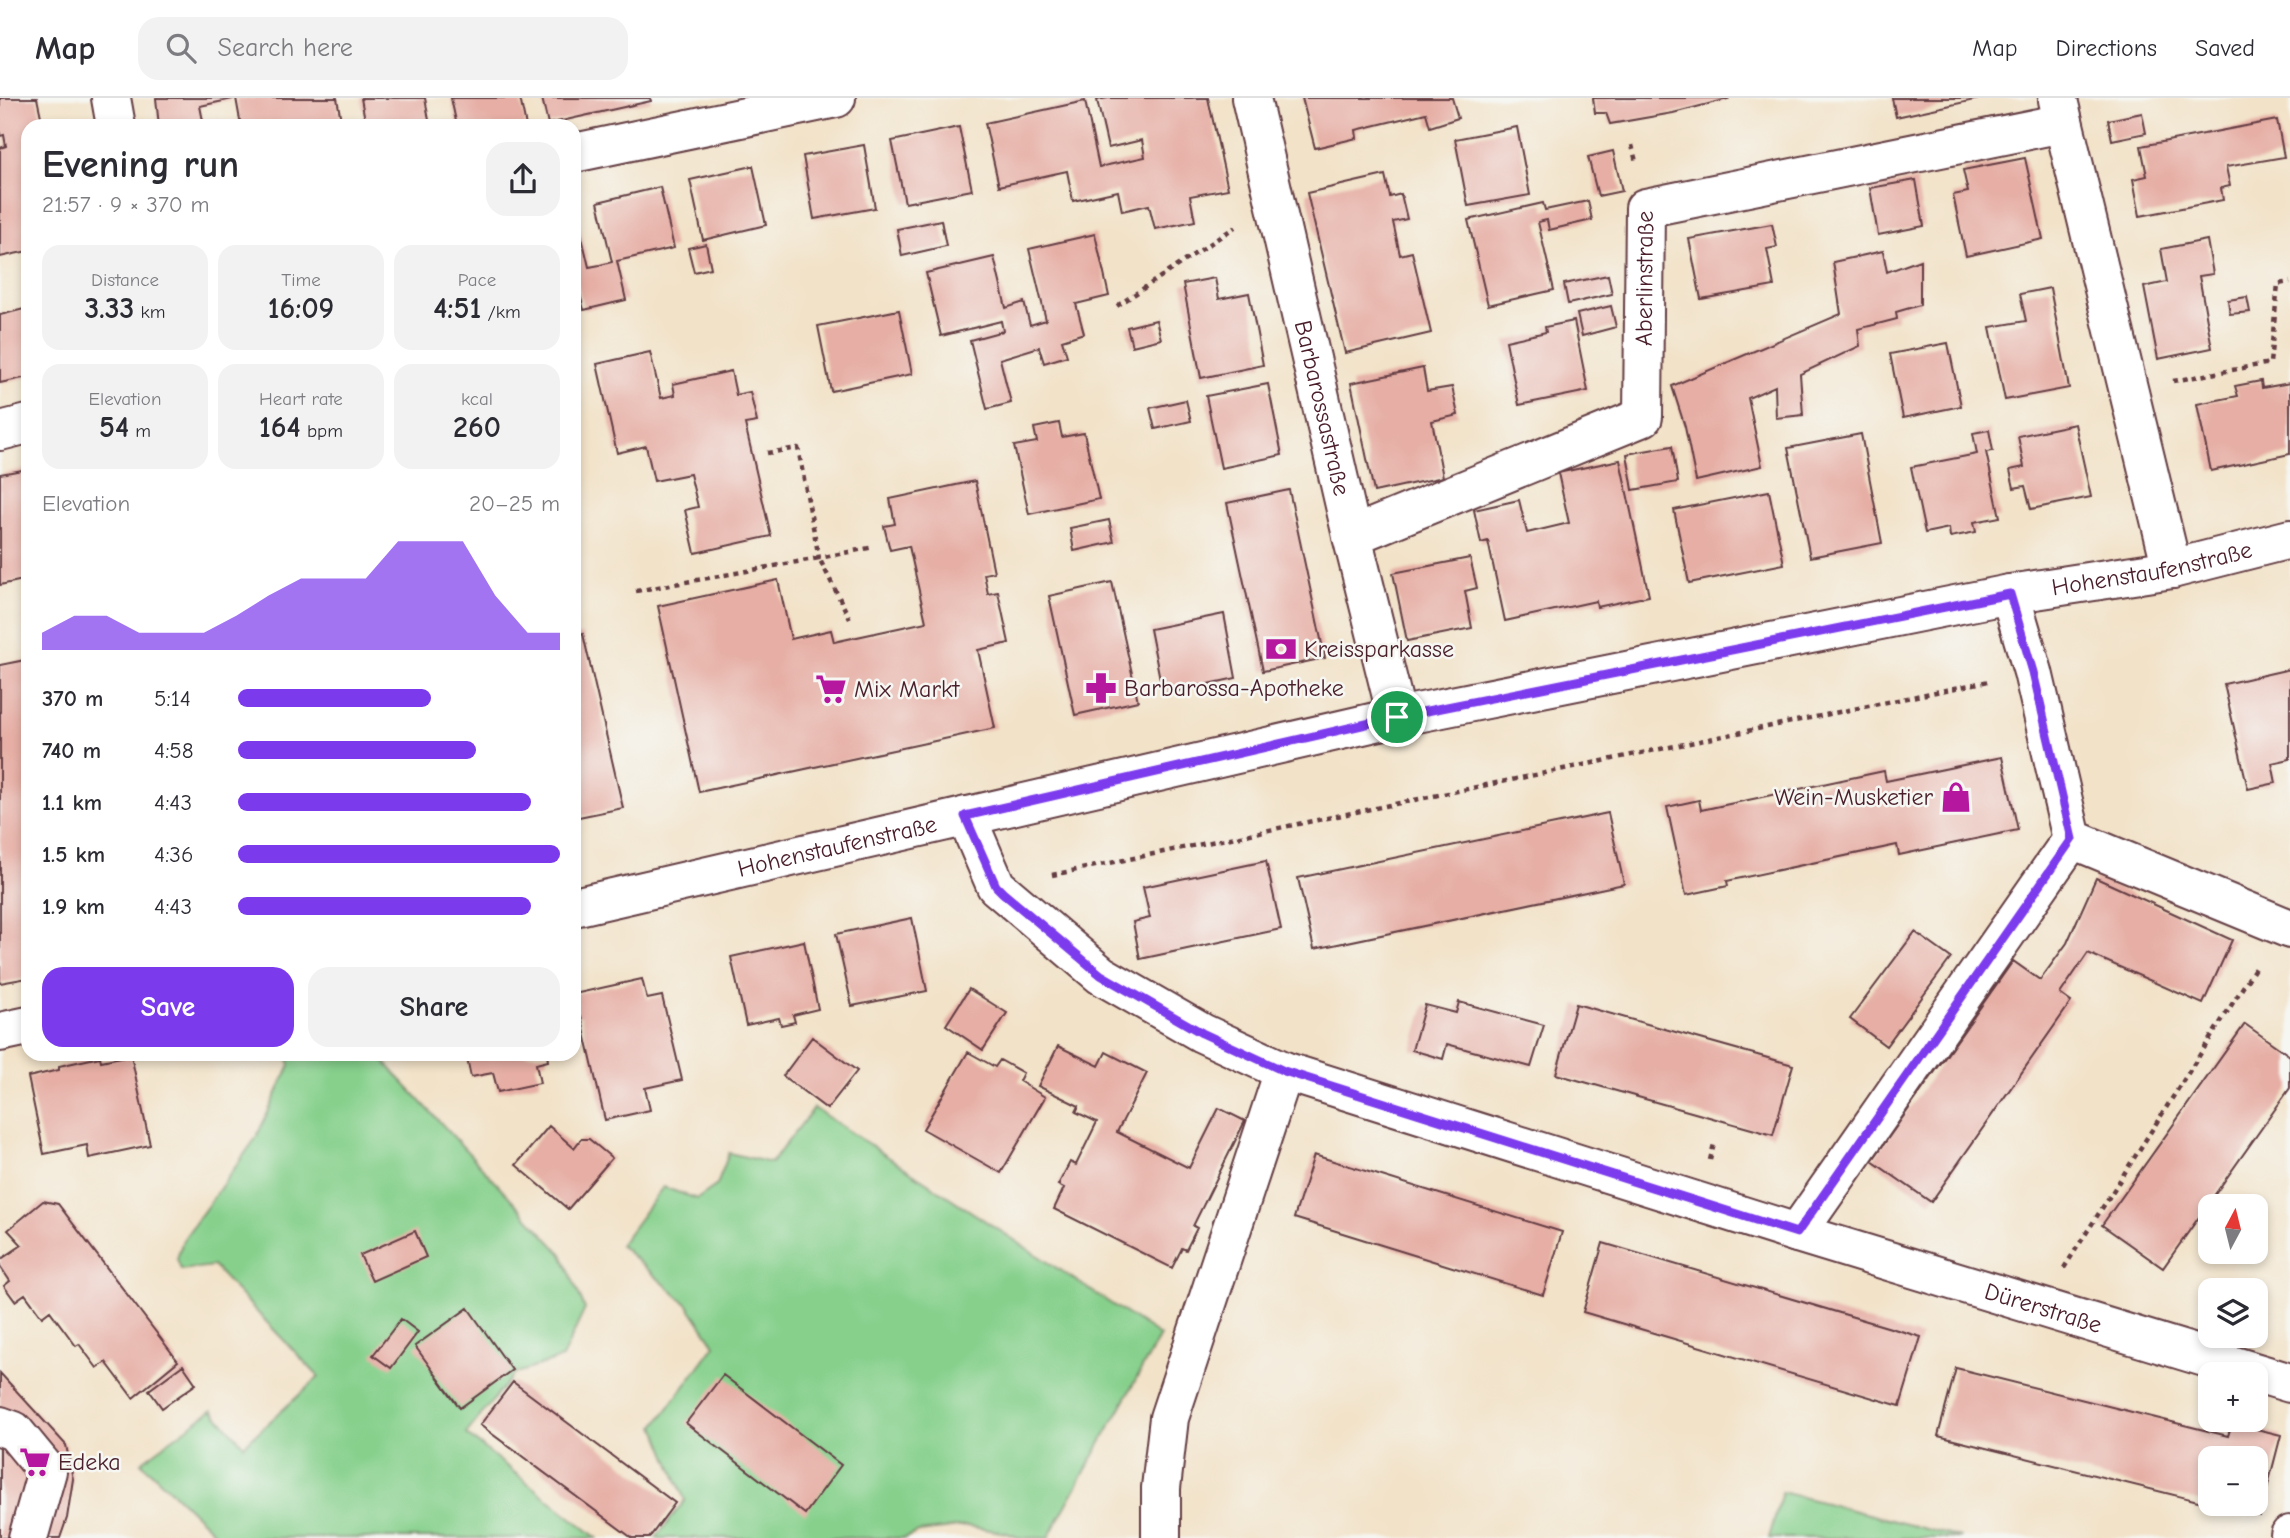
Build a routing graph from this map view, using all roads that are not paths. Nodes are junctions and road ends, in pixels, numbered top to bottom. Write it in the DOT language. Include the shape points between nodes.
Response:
graph roads {
  1 [pos="111,98"];
  2 [pos="836,98"];
  3 [pos="1251,98"];
  4 [pos="2060,111"];
  5 [pos="115,119"];
  6 [pos="581,152"];
  7 [pos="21,426"];
  8 [pos="0,432"];
  9 [pos="1352,536"];
  10 [pos="2290,539"];
  11 [pos="2172,569"];
  12 [pos="2010,594"];
  13 [pos="1397,717"];
  14 [pos="965,816"];
  15 [pos="2072,839"];
  16 [pos="581,905"];
  17 [pos="2286,927"];
  18 [pos="21,1028"];
  19 [pos="0,1032"];
  20 [pos="1284,1071"];
  21 [pos="1797,1233"];
  22 [pos="2290,1383"];
  23 [pos="0,1426"];
  24 [pos="28,1538"];
  25 [pos="1161,1538"];
  1 -- 5 [label="street"];
  2 -- 6 [label="street"];
  3 -- 9 [label="street, Barbarossastraße"];
  4 -- 9 [label="street, Aberlinstraße" via="1645,208 1643,417"];
  4 -- 11 [label="street, Aberlinstraße"];
  7 -- 8 [label="street"];
  9 -- 13 [label="street, Barbarossastraße"];
  10 -- 11 [label="street, Hohenstaufenstraße"];
  11 -- 12 [label="street, Hohenstaufenstraße"];
  12 -- 13 [label="street, Hohenstaufenstraße"];
  12 -- 15 [label="street"];
  13 -- 14 [label="street, Hohenstaufenstraße"];
  14 -- 16 [label="street, Hohenstaufenstraße"];
  14 -- 20 [label="street, Dürerstraße" via="996,886 1101,975 1202,1033"];
  15 -- 17 [label="street"];
  15 -- 21 [label="street"];
  18 -- 19 [label="street"];
  20 -- 21 [label="street, Dürerstraße"];
  20 -- 25 [label="street" via="1169,1418"];
  21 -- 22 [label="street, Dürerstraße"];
  23 -- 24 [label="street" via="14,1431 47,1471"];
}
